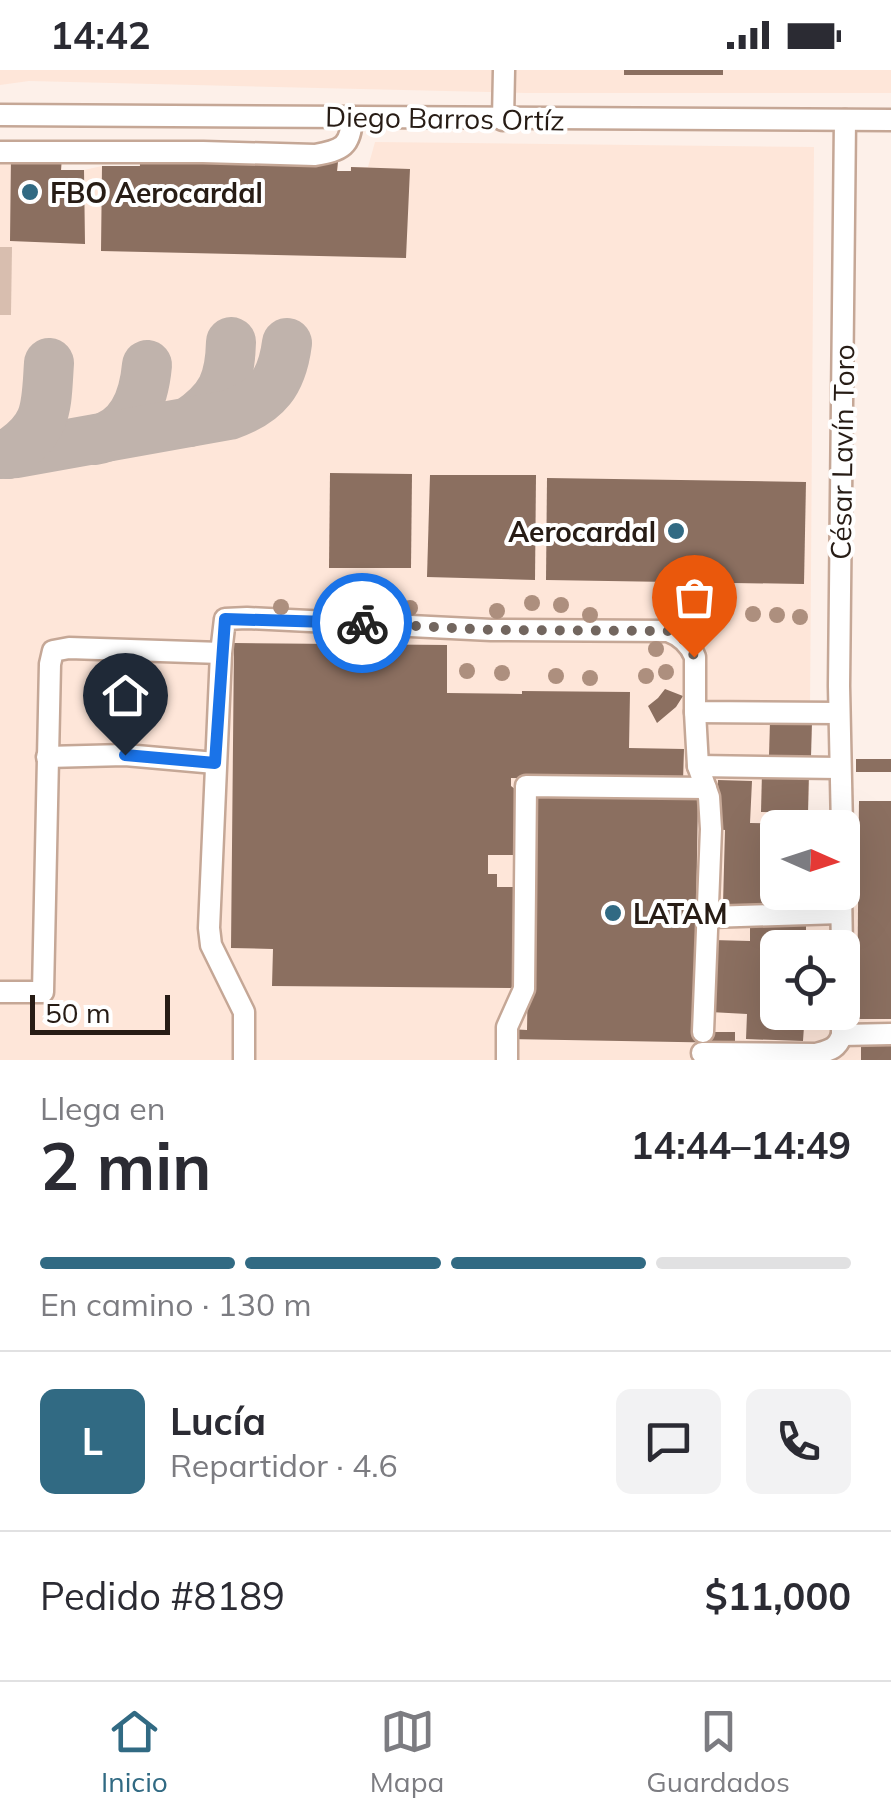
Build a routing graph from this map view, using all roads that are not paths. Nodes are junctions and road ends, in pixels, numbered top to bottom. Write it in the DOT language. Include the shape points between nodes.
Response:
graph roads {
  1 [pos="504,70"];
  2 [pos="0,115"];
  3 [pos="352,117"];
  4 [pos="504,120"];
  5 [pos="846,120"];
  6 [pos="891,120"];
  7 [pos="0,152"];
  8 [pos="221,653"];
  9 [pos="696,712"];
  10 [pos="840,712"];
  11 [pos="47,758"];
  12 [pos="215,763"];
  13 [pos="698,766"];
  14 [pos="839,776"];
  15 [pos="706,788"];
  16 [pos="841,810"];
  17 [pos="770,910"];
  18 [pos="709,916"];
  19 [pos="0,992"];
  20 [pos="842,1030"];
  21 [pos="891,1034"];
  22 [pos="842,1035"];
  23 [pos="703,1047"];
  24 [pos="244,1060"];
  25 [pos="507,1060"];
  1 -- 4 [label="street"];
  2 -- 3 [label="street, Diego Barros Ortíz"];
  3 -- 4 [label="street, Diego Barros Ortíz"];
  3 -- 7 [label="street" via="344,146 314,154"];
  4 -- 5 [label="street, Diego Barros Ortíz"];
  5 -- 6 [label="street, Diego Barros Ortíz"];
  5 -- 10 [label="street, César Lavín Toro"];
  8 -- 9 [label="street" via="227,618 668,631 692,649"];
  8 -- 11 [label="street" via="53,651"];
  8 -- 12 [label="street"];
  9 -- 10 [label="street"];
  9 -- 13 [label="street"];
  10 -- 14 [label="street, César Lavín Toro"];
  11 -- 12 [label="street" via="125,755"];
  11 -- 19 [label="street" via="44,992"];
  12 -- 24 [label="street" via="209,928 244,1012"];
  13 -- 14 [label="street"];
  13 -- 15 [label="street"];
  14 -- 16 [label="street, César Lavín Toro"];
  15 -- 18 [label="street"];
  15 -- 25 [label="street" via="526,786 524,990 507,1028"];
  17 -- 18 [label="street"];
  18 -- 23 [label="street"];
  20 -- 22 [label="street"];
  21 -- 22 [label="street"];
  22 -- 23 [label="street" via="832,1050 816,1054"];
}
